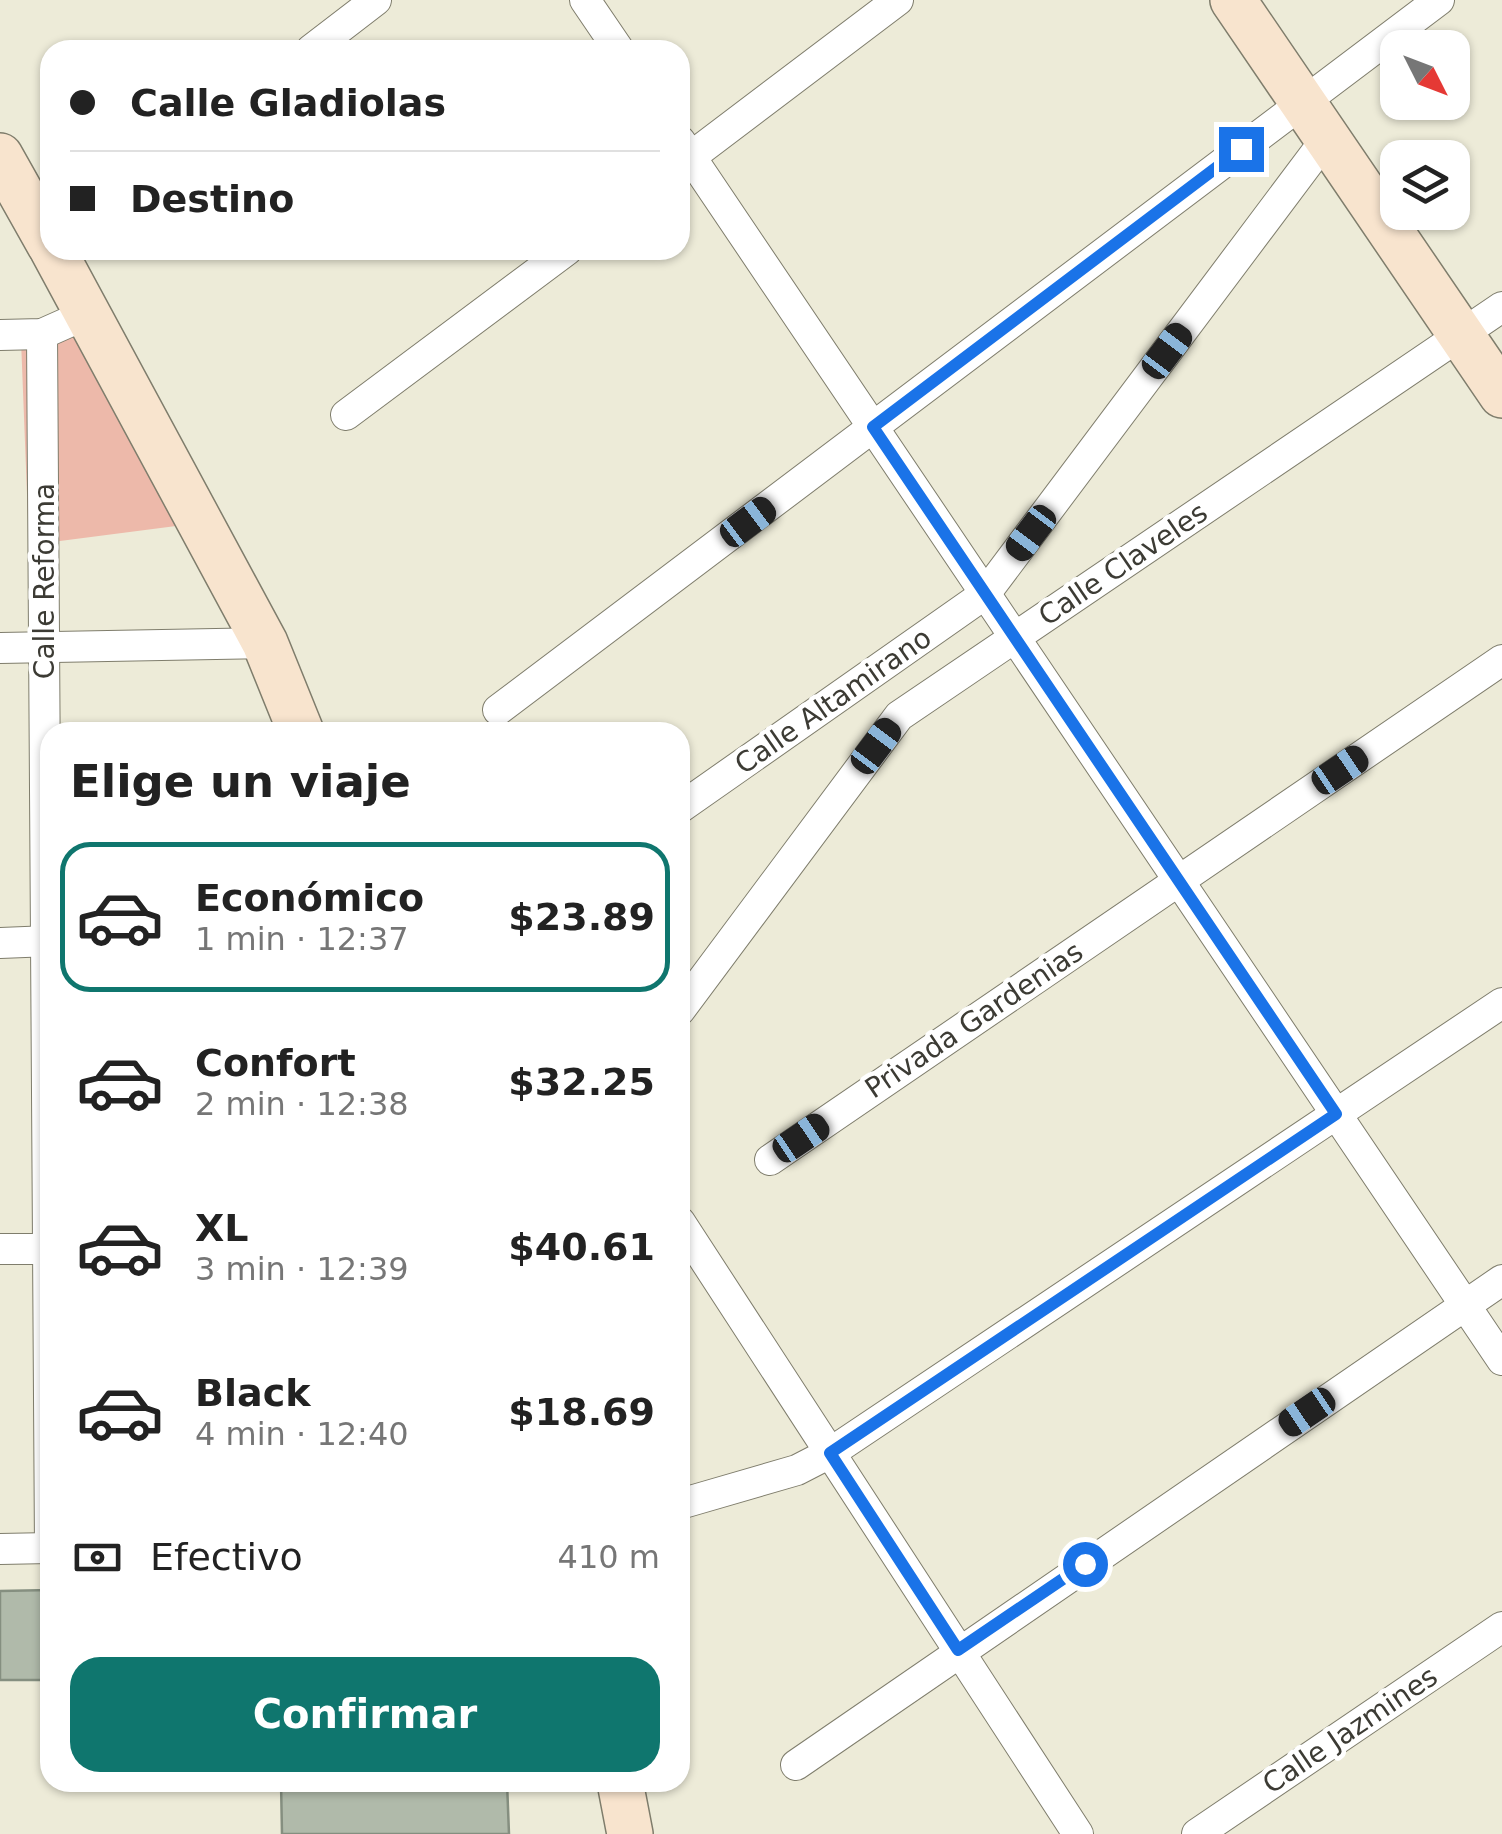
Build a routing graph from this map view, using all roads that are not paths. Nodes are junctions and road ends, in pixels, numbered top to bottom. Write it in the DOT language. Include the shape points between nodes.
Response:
graph roads {
  1 [pos="376,0"];
  2 [pos="585,0"];
  3 [pos="898,0"];
  4 [pos="1233,0"];
  5 [pos="1439,0"];
  6 [pos="324,40"];
  7 [pos="611,40"];
  8 [pos="1315,121"];
  9 [pos="690,151"];
  10 [pos="0,156"];
  11 [pos="690,164"];
  12 [pos="40,228"];
  13 [pos="58,260"];
  14 [pos="554,260"];
  15 [pos="1502,307"];
  16 [pos="88,314"];
  17 [pos="42,334"];
  18 [pos="0,335"];
  19 [pos="1461,335"];
  20 [pos="1502,395"];
  21 [pos="346,415"];
  22 [pos="873,427"];
  23 [pos="985,594"];
  24 [pos="1015,638"];
  25 [pos="264,643"];
  26 [pos="0,648"];
  27 [pos="44,648"];
  28 [pos="1502,660"];
  29 [pos="498,710"];
  30 [pos="45,722"];
  31 [pos="297,722"];
  32 [pos="690,801"];
  33 [pos="1179,880"];
  34 [pos="40,941"];
  35 [pos="0,943"];
  36 [pos="690,997"];
  37 [pos="1502,1003"];
  38 [pos="1336,1114"];
  39 [pos="770,1160"];
  40 [pos="690,1237"];
  41 [pos="0,1249"];
  42 [pos="40,1249"];
  43 [pos="1502,1280"];
  44 [pos="1465,1305"];
  45 [pos="1502,1360"];
  46 [pos="830,1453"];
  47 [pos="690,1501"];
  48 [pos="40,1548"];
  49 [pos="0,1549"];
  50 [pos="1502,1627"];
  51 [pos="958,1650"];
  52 [pos="796,1765"];
  53 [pos="622,1792"];
  54 [pos="630,1834"];
  55 [pos="1078,1834"];
  56 [pos="1197,1834"];
  1 -- 6 [label="street"];
  2 -- 7 [label="street"];
  3 -- 9 [label="street"];
  4 -- 8 [label="main road"];
  5 -- 8 [label="street"];
  8 -- 19 [label="main road"];
  8 -- 22 [label="street"];
  8 -- 23 [label="street"];
  10 -- 12 [label="main road"];
  11 -- 22 [label="street"];
  13 -- 16 [label="main road"];
  14 -- 21 [label="street"];
  15 -- 19 [label="street, Calle Claveles"];
  16 -- 17 [label="street"];
  16 -- 25 [label="main road"];
  17 -- 18 [label="street"];
  17 -- 27 [label="street, Calle Reforma"];
  19 -- 20 [label="main road"];
  19 -- 24 [label="street, Calle Claveles"];
  22 -- 23 [label="street"];
  22 -- 29 [label="street"];
  23 -- 24 [label="street"];
  23 -- 32 [label="street, Calle Altamirano"];
  24 -- 33 [label="street"];
  24 -- 36 [label="street, Calle Claveles" via="899,716"];
  25 -- 27 [label="street"];
  25 -- 31 [label="main road"];
  26 -- 27 [label="street"];
  27 -- 30 [label="street, Calle Reforma"];
  28 -- 33 [label="street, Privada Gardenias"];
  33 -- 38 [label="street"];
  33 -- 39 [label="street, Privada Gardenias"];
  34 -- 35 [label="street"];
  37 -- 38 [label="street"];
  38 -- 44 [label="street"];
  38 -- 46 [label="street"];
  40 -- 46 [label="street"];
  41 -- 42 [label="street"];
  43 -- 44 [label="street"];
  44 -- 45 [label="street"];
  44 -- 51 [label="street"];
  46 -- 47 [label="street" via="797,1470"];
  46 -- 51 [label="street"];
  48 -- 49 [label="street"];
  50 -- 56 [label="street, Calle Jazmines"];
  51 -- 52 [label="street"];
  51 -- 55 [label="street"];
  53 -- 54 [label="main road"];
}
